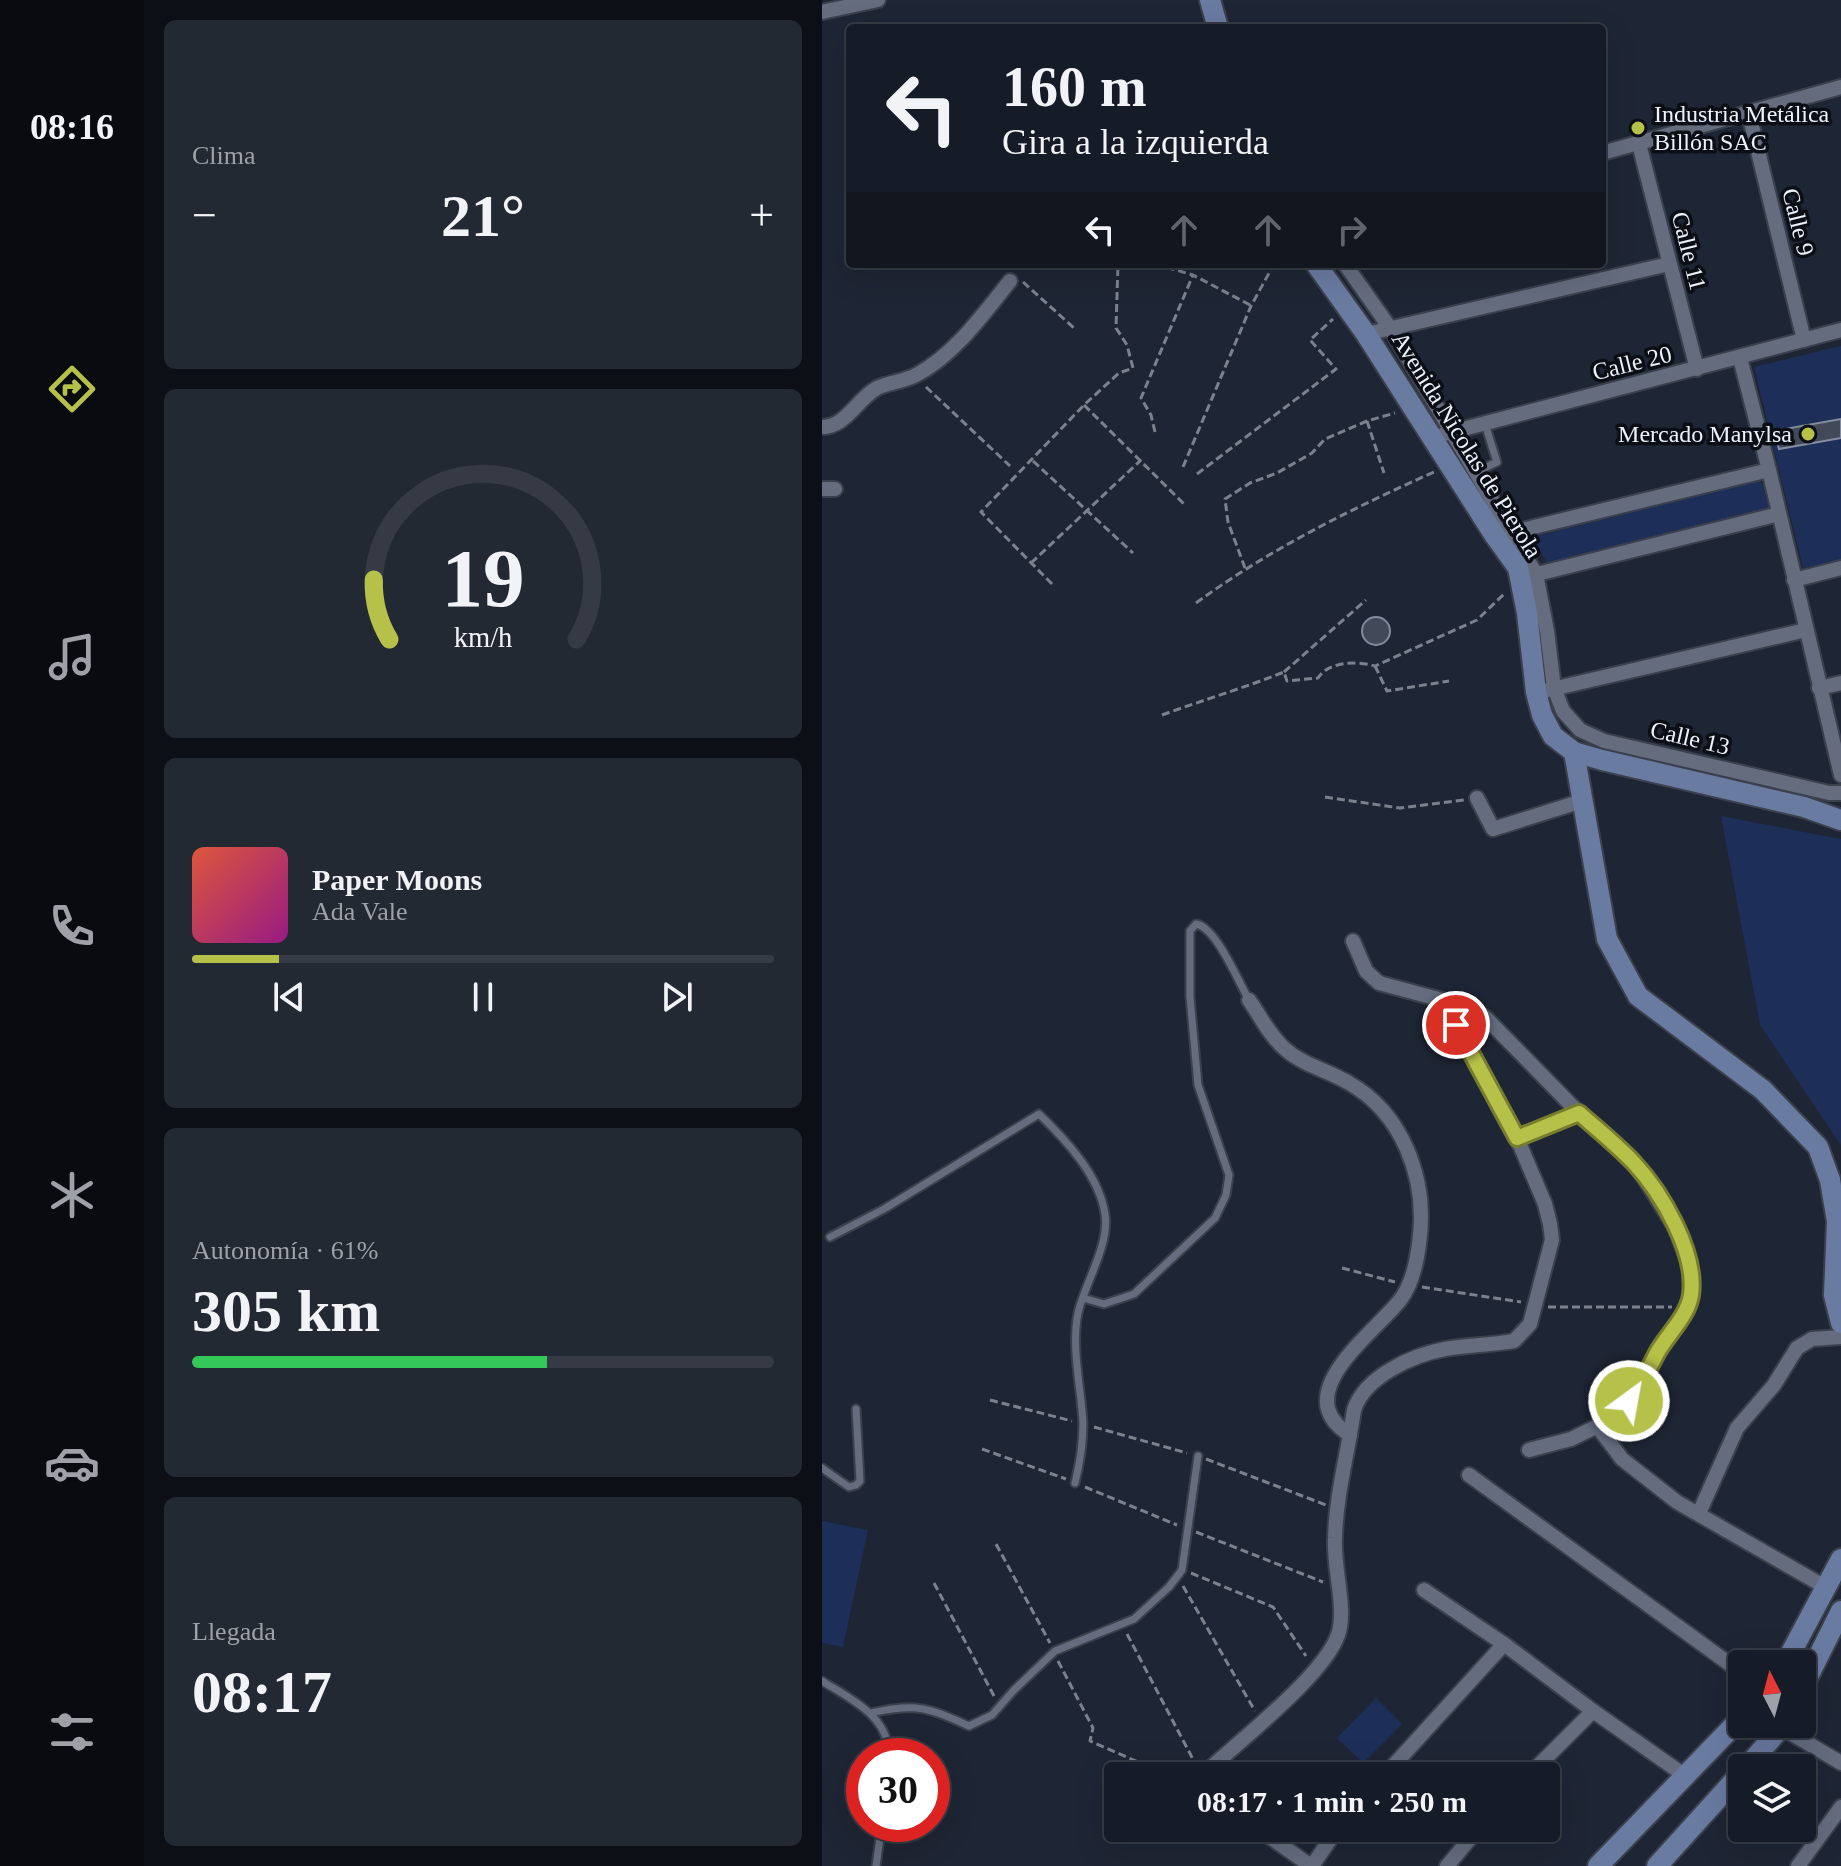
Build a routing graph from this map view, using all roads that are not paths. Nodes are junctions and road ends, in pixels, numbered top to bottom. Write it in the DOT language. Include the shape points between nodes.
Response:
graph roads {
  1 [pos="878,0"];
  2 [pos="1210,0"];
  3 [pos="822,12"];
  4 [pos="1217,24"];
  5 [pos="1841,87"];
  6 [pos="1749,114"];
  7 [pos="1639,144"];
  8 [pos="1606,152"];
  9 [pos="1669,264"];
  10 [pos="1319,268"];
  11 [pos="1348,268"];
  12 [pos="1016,281"];
  13 [pos="1390,328"];
  14 [pos="1841,330"];
  15 [pos="1366,334"];
  16 [pos="1804,340"];
  17 [pos="1740,358"];
  18 [pos="1697,369"];
  19 [pos="1485,424"];
  20 [pos="822,427"];
  21 [pos="1442,434"];
  22 [pos="1769,470"];
  23 [pos="1476,472"];
  24 [pos="1779,514"];
  25 [pos="1503,534"];
  26 [pos="1841,568"];
  27 [pos="1528,576"];
  28 [pos="1794,580"];
  29 [pos="1806,630"];
  30 [pos="1841,683"];
  31 [pos="1819,688"];
  32 [pos="1545,690"];
  33 [pos="1574,752"];
  34 [pos="1841,775"];
  35 [pos="1841,793"];
  36 [pos="1477,798"];
  37 [pos="1582,801"];
  38 [pos="1841,820"];
  39 [pos="1353,941"];
  40 [pos="1249,1000"];
  41 [pos="1443,1002"];
  42 [pos="1579,1113"];
  43 [pos="1517,1138"];
  44 [pos="830,1237"];
  45 [pos="1083,1298"];
  46 [pos="1841,1323"];
  47 [pos="1841,1337"];
  48 [pos="856,1409"];
  49 [pos="1598,1427"];
  50 [pos="1350,1435"];
  51 [pos="1529,1450"];
  52 [pos="1198,1456"];
  53 [pos="822,1468"];
  54 [pos="1469,1475"];
  55 [pos="1075,1483"];
  56 [pos="1699,1513"];
  57 [pos="1841,1559"];
  58 [pos="1827,1588"];
  59 [pos="1424,1590"];
  60 [pos="1841,1611"];
  61 [pos="1504,1644"];
  62 [pos="1793,1650"];
  63 [pos="1816,1661"];
  64 [pos="1728,1663"];
  65 [pos="822,1681"];
  66 [pos="1593,1711"];
  67 [pos="871,1713"];
  68 [pos="1728,1731"];
  69 [pos="886,1738"];
  70 [pos="1772,1738"];
  71 [pos="1802,1738"];
  72 [pos="1758,1754"];
  73 [pos="1217,1762"];
  74 [pos="1397,1762"];
  75 [pos="1542,1762"];
  76 [pos="1841,1763"];
  77 [pos="1684,1775"];
  78 [pos="1728,1788"];
  79 [pos="1841,1807"];
  80 [pos="879,1842"];
  81 [pos="1277,1842"];
  82 [pos="1328,1842"];
  83 [pos="1467,1842"];
  84 [pos="1802,1865"];
  85 [pos="876,1866"];
  86 [pos="1311,1866"];
  87 [pos="1447,1866"];
  88 [pos="1598,1866"];
  89 [pos="1657,1866"];
  1 -- 3 [label="street"];
  2 -- 4 [label="street"];
  5 -- 6 [label="street"];
  6 -- 7 [label="street"];
  6 -- 16 [label="street, Calle 9"];
  7 -- 8 [label="street"];
  7 -- 9 [label="street, Calle 11"];
  9 -- 13 [label="street"];
  9 -- 18 [label="street, Calle 11"];
  10 -- 15 [label="street, Avenida Nicolas de Pierola"];
  11 -- 13 [label="street"];
  12 -- 20 [label="street" via="933,365 901,383 876,389 840,421"];
  13 -- 15 [label="street"];
  13 -- 21 [label="street"];
  14 -- 16 [label="street, Calle 20"];
  15 -- 21 [label="street, Avenida Nicolas de Pierola" via="1413,407"];
  16 -- 17 [label="street, Calle 20"];
  17 -- 18 [label="street, Calle 20"];
  17 -- 22 [label="street"];
  18 -- 19 [label="street, Calle 20"];
  19 -- 21 [label="street, Calle 20"];
  19 -- 23 [label="lane" via="1497,462"];
  21 -- 23 [label="street"];
  21 -- 25 [label="street, Avenida Nicolas de Pierola" via="1450,465"];
  22 -- 24 [label="street"];
  22 -- 25 [label="street"];
  23 -- 25 [label="street"];
  24 -- 27 [label="street"];
  24 -- 28 [label="street"];
  25 -- 27 [label="street, Avenida Nicolas de Pierola" via="1518,568"];
  26 -- 28 [label="street"];
  27 -- 32 [label="street, Avenida Nicolas de Pierola"];
  28 -- 29 [label="street"];
  29 -- 31 [label="street"];
  29 -- 32 [label="street"];
  30 -- 31 [label="street"];
  31 -- 34 [label="street"];
  32 -- 33 [label="street, Avenida Nicolas de Pierola" via="1542,715 1553,736"];
  32 -- 35 [label="street, Calle 13" via="1580,730 1604,741"];
  33 -- 37 [label="street"];
  33 -- 38 [label="street"];
  36 -- 37 [label="street" via="1493,829"];
  37 -- 46 [label="street" via="1607,939 1638,996 1763,1090 1818,1147 1837,1221 1834,1295"];
  39 -- 41 [label="street" via="1374,980"];
  40 -- 45 [label="lane" via="1214,936 1196,924 1190,931 1190,997 1198,1085 1229,1175 1226,1195 1215,1218 1134,1294 1104,1304"];
  40 -- 50 [label="street" via="1285,1049 1378,1105 1412,1161 1421,1204 1409,1286 1342,1361 1333,1380 1329,1412"];
  41 -- 42 [label="street" via="1472,1008 1486,1018"];
  41 -- 43 [label="street"];
  42 -- 43 [label="street"];
  42 -- 49 [label="street" via="1637,1166 1667,1212 1690,1266 1688,1307 1641,1386 1622,1410"];
  43 -- 50 [label="street" via="1552,1232 1530,1324 1514,1341 1445,1349 1384,1375 1356,1403"];
  44 -- 45 [label="lane" via="1039,1114 1064,1138 1093,1180 1105,1213 1106,1234"];
  45 -- 55 [label="lane" via="1077,1315 1082,1458"];
  47 -- 56 [label="street" via="1812,1339 1797,1348 1737,1428"];
  48 -- 53 [label="lane" via="860,1481 849,1487"];
  49 -- 51 [label="street"];
  49 -- 56 [label="street" via="1622,1459"];
  50 -- 73 [label="street" via="1334,1553 1338,1637 1315,1669"];
  52 -- 67 [label="lane" via="1179,1573 1134,1619 1055,1651 992,1715 969,1726 933,1710 902,1706"];
  54 -- 64 [label="street"];
  56 -- 58 [label="street"];
  57 -- 58 [label="street"];
  58 -- 62 [label="street"];
  59 -- 61 [label="street"];
  60 -- 63 [label="street"];
  61 -- 66 [label="street"];
  61 -- 74 [label="street"];
  65 -- 67 [label="lane"];
  66 -- 75 [label="street"];
  66 -- 77 [label="street"];
  67 -- 69 [label="lane"];
  68 -- 77 [label="street"];
  70 -- 72 [label="street"];
  71 -- 76 [label="street"];
  77 -- 88 [label="street"];
  78 -- 89 [label="street"];
  79 -- 84 [label="street"];
  80 -- 85 [label="lane"];
  81 -- 86 [label="street"];
  82 -- 86 [label="street"];
  83 -- 87 [label="street"];
}
